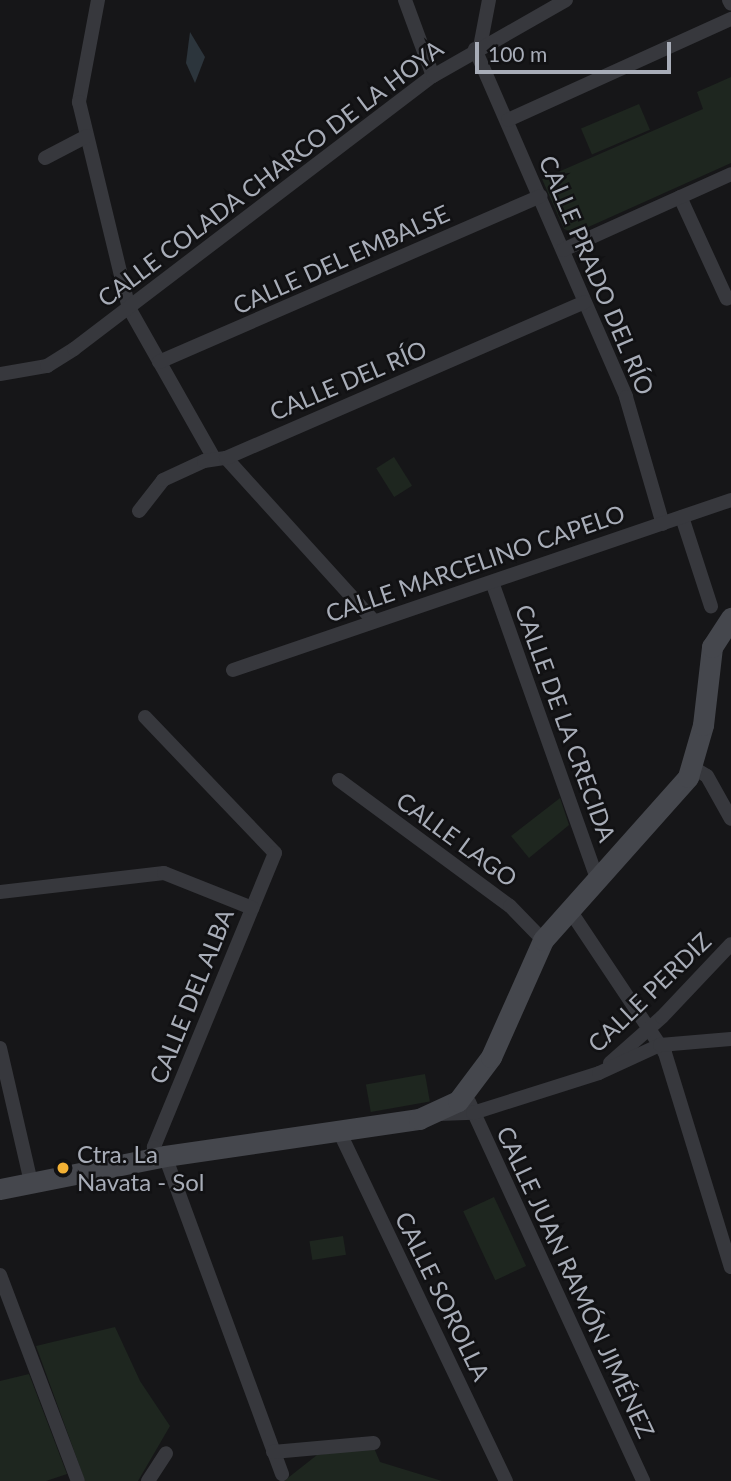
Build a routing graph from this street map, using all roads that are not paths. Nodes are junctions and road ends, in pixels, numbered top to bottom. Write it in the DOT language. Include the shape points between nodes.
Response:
graph roads {
  1 [pos="97,0"];
  2 [pos="405,0"];
  3 [pos="489,0"];
  4 [pos="566,0"];
  5 [pos="731,19"];
  6 [pos="477,48"];
  7 [pos="433,76"];
  8 [pos="508,120"];
  9 [pos="87,136"];
  10 [pos="45,158"];
  11 [pos="731,174"];
  12 [pos="540,196"];
  13 [pos="681,197"];
  14 [pos="563,250"];
  15 [pos="727,299"];
  16 [pos="585,302"];
  17 [pos="130,308"];
  18 [pos="159,362"];
  19 [pos="0,374"];
  20 [pos="220,458"];
  21 [pos="731,500"];
  22 [pos="139,511"];
  23 [pos="682,517"];
  24 [pos="663,524"];
  25 [pos="492,582"];
  26 [pos="711,606"];
  27 [pos="731,618"];
  28 [pos="374,621"];
  29 [pos="233,670"];
  30 [pos="145,716"];
  31 [pos="692,767"];
  32 [pos="339,780"];
  33 [pos="731,819"];
  34 [pos="597,879"];
  35 [pos="0,892"];
  36 [pos="252,908"];
  37 [pos="569,909"];
  38 [pos="543,940"];
  39 [pos="731,944"];
  40 [pos="648,1029"];
  41 [pos="731,1039"];
  42 [pos="660,1045"];
  43 [pos="0,1048"];
  44 [pos="2,1064"];
  45 [pos="599,1073"];
  46 [pos="469,1101"];
  47 [pos="488,1106"];
  48 [pos="338,1131"];
  49 [pos="160,1157"];
  50 [pos="31,1182"];
  51 [pos="0,1189"];
  52 [pos="724,1223"];
  53 [pos="731,1267"];
  54 [pos="0,1275"];
  55 [pos="373,1443"];
  56 [pos="274,1452"];
  57 [pos="166,1453"];
  58 [pos="282,1475"];
  59 [pos="78,1481"];
  60 [pos="148,1481"];
  61 [pos="506,1481"];
  62 [pos="643,1481"];
  1 -- 9 [label="street" via="79,102"];
  2 -- 7 [label="street"];
  3 -- 6 [label="street"];
  4 -- 6 [label="street, CALLE COLADA CHARCO DE LA HOYA"];
  5 -- 8 [label="street"];
  6 -- 7 [label="street, CALLE COLADA CHARCO DE LA HOYA"];
  6 -- 8 [label="street, CALLE PRADO DEL RÍO"];
  7 -- 17 [label="street, CALLE COLADA CHARCO DE LA HOYA"];
  8 -- 12 [label="street, CALLE PRADO DEL RÍO"];
  9 -- 10 [label="street"];
  9 -- 17 [label="street"];
  11 -- 13 [label="street"];
  12 -- 14 [label="street, CALLE PRADO DEL RÍO"];
  12 -- 18 [label="street, CALLE DEL EMBALSE"];
  13 -- 14 [label="street"];
  13 -- 15 [label="street"];
  14 -- 16 [label="street, CALLE PRADO DEL RÍO"];
  16 -- 20 [label="street, CALLE DEL RÍO"];
  16 -- 24 [label="street, CALLE PRADO DEL RÍO" via="626,397"];
  17 -- 18 [label="street"];
  17 -- 19 [label="street, CALLE COLADA CHARCO DE LA HOYA" via="47,366"];
  18 -- 20 [label="street"];
  20 -- 22 [label="street, CALLE DEL RÍO" via="163,480"];
  20 -- 28 [label="street"];
  21 -- 23 [label="street, CALLE MARCELINO CAPELO"];
  23 -- 24 [label="street, CALLE MARCELINO CAPELO"];
  23 -- 26 [label="street"];
  24 -- 25 [label="street, CALLE MARCELINO CAPELO"];
  25 -- 28 [label="street, CALLE MARCELINO CAPELO"];
  25 -- 34 [label="street, CALLE DE LA CRECIDA"];
  27 -- 31 [label="main road" via="712,647"];
  28 -- 29 [label="street, CALLE MARCELINO CAPELO"];
  30 -- 36 [label="street, CALLE DEL ALBA" via="275,853"];
  31 -- 33 [label="street" via="707,776"];
  31 -- 34 [label="main road" via="672,798"];
  32 -- 38 [label="street, CALLE LAGO" via="510,906"];
  34 -- 37 [label="main road"];
  35 -- 36 [label="street" via="164,873"];
  36 -- 49 [label="street, CALLE DEL ALBA" via="154,1147"];
  37 -- 38 [label="main road"];
  37 -- 40 [label="street"];
  38 -- 46 [label="main road"];
  39 -- 40 [label="street, CALLE PERDIZ"];
  40 -- 42 [label="street"];
  40 -- 45 [label="street, CALLE PERDIZ"];
  41 -- 42 [label="street, CALLE PERDIZ"];
  42 -- 45 [label="street, CALLE PERDIZ"];
  42 -- 52 [label="street"];
  43 -- 44 [label="street"];
  44 -- 50 [label="street"];
  45 -- 47 [label="street, CALLE PERDIZ"];
  46 -- 47 [label="street, CALLE PERDIZ"];
  46 -- 47 [label="street" via="475,1097"];
  46 -- 48 [label="main road" via="434,1115"];
  46 -- 62 [label="street, CALLE JUAN RAMÓN JIMÉNEZ"];
  48 -- 49 [label="main road"];
  48 -- 61 [label="street, CALLE SOROLLA"];
  49 -- 50 [label="main road"];
  49 -- 56 [label="street"];
  50 -- 51 [label="main road"];
  52 -- 53 [label="street"];
  54 -- 59 [label="street"];
  55 -- 56 [label="street"];
  56 -- 58 [label="street"];
  57 -- 60 [label="street"];
}
